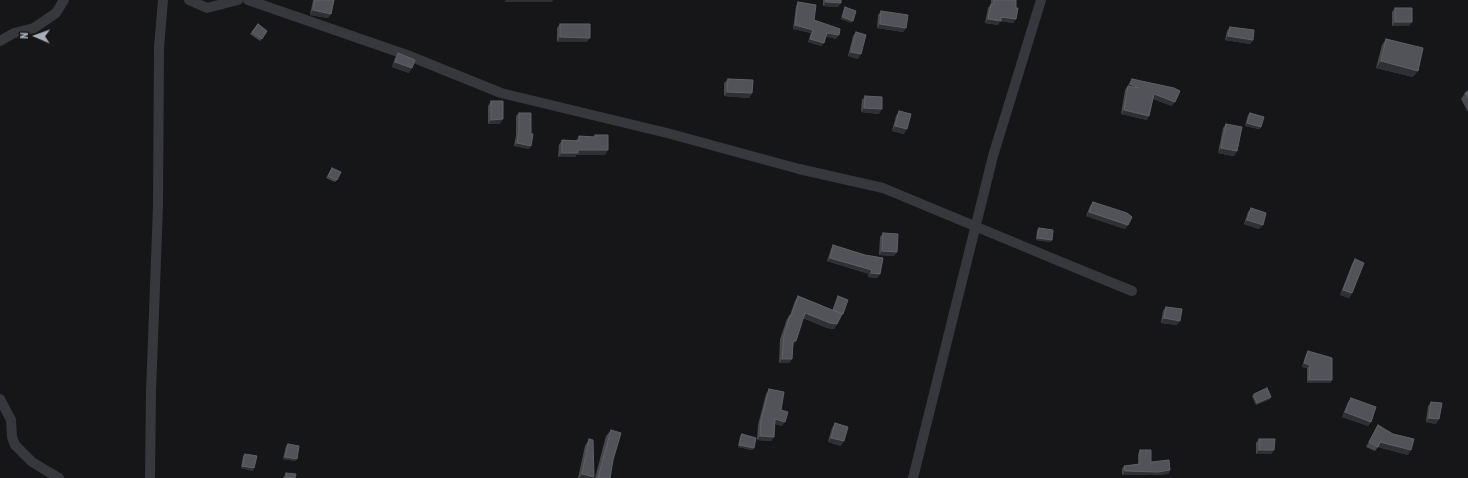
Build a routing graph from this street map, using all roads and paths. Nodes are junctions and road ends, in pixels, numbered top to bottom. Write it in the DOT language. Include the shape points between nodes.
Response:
graph roads {
  1 [pos="64,0"];
  2 [pos="163,0"];
  3 [pos="189,0"];
  4 [pos="238,0"];
  5 [pos="248,0"];
  6 [pos="1040,0"];
  7 [pos="0,41"];
  8 [pos="975,226"];
  9 [pos="1132,291"];
  10 [pos="0,399"];
  11 [pos="59,478"];
  12 [pos="150,478"];
  13 [pos="913,478"];
  1 -- 7 [label="street" via="56,13 34,28 14,33"];
  2 -- 12 [label="street" via="159,47 158,206"];
  3 -- 4 [label="street" via="207,8"];
  5 -- 8 [label="street" via="407,55 501,93 883,188"];
  6 -- 8 [label="street" via="993,156"];
  8 -- 9 [label="street"];
  8 -- 13 [label="street"];
  10 -- 11 [label="street" via="11,420 15,445 32,462"];
}
